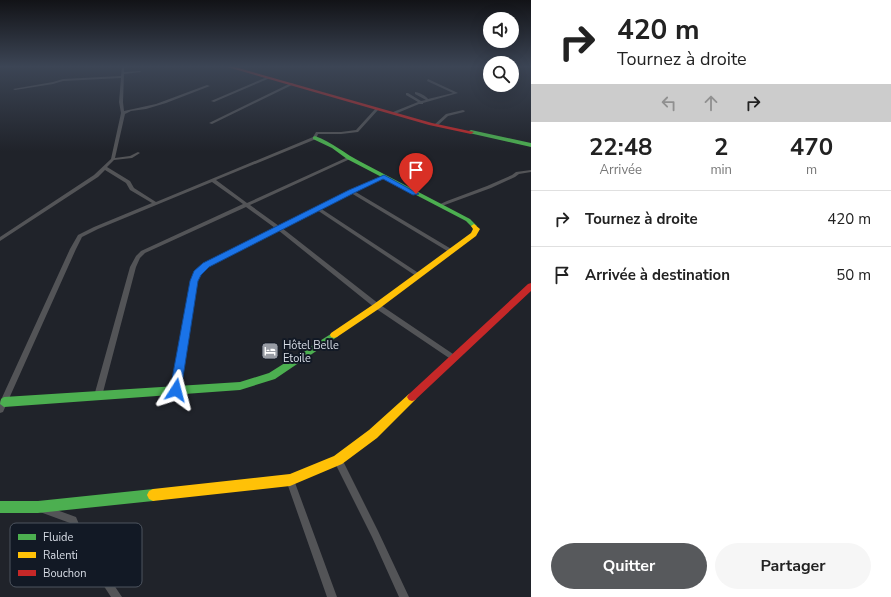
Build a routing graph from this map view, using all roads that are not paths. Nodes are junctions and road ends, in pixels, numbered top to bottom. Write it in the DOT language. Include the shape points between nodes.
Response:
graph roads {
  1 [pos="122,95"];
  2 [pos="186,95"];
  3 [pos="226,95"];
  4 [pos="269,95"];
  5 [pos="329,95"];
  6 [pos="408,95"];
  7 [pos="420,95"];
  8 [pos="449,95"];
  9 [pos="213,100"];
  10 [pos="428,101"];
  11 [pos="422,103"];
  12 [pos="377,109"];
  13 [pos="463,111"];
  14 [pos="123,113"];
  15 [pos="394,114"];
  16 [pos="211,124"];
  17 [pos="436,125"];
  18 [pos="315,138"];
  19 [pos="531,145"];
  20 [pos="138,153"];
  21 [pos="349,158"];
  22 [pos="113,159"];
  23 [pos="105,168"];
  24 [pos="531,171"];
  25 [pos="384,177"];
  26 [pos="212,180"];
  27 [pos="352,191"];
  28 [pos="155,203"];
  29 [pos="248,204"];
  30 [pos="440,205"];
  31 [pos="318,209"];
  32 [pos="280,228"];
  33 [pos="0,238"];
  34 [pos="451,251"];
  35 [pos="418,275"];
  36 [pos="531,286"];
  37 [pos="377,306"];
  38 [pos="454,358"];
  39 [pos="176,390"];
  40 [pos="98,396"];
  41 [pos="4,402"];
  42 [pos="0,410"];
  43 [pos="338,460"];
  44 [pos="290,480"];
  45 [pos="0,507"];
  46 [pos="38,507"];
  47 [pos="74,523"];
  48 [pos="110,587"];
  49 [pos="117,597"];
  50 [pos="332,597"];
  51 [pos="404,597"];
  1 -- 14 [label="street"];
  2 -- 14 [label="street"];
  3 -- 9 [label="street"];
  4 -- 16 [label="street"];
  5 -- 12 [label="street"];
  6 -- 11 [label="street"];
  7 -- 10 [label="street"];
  8 -- 10 [label="street"];
  10 -- 11 [label="street"];
  11 -- 15 [label="street"];
  12 -- 15 [label="street"];
  12 -- 18 [label="street" via="357,130 317,133"];
  13 -- 17 [label="street" via="447,115"];
  14 -- 22 [label="street"];
  15 -- 17 [label="street"];
  17 -- 19 [label="street"];
  18 -- 21 [label="street"];
  18 -- 26 [label="street"];
  20 -- 22 [label="street" via="131,157"];
  21 -- 25 [label="street"];
  21 -- 29 [label="street"];
  22 -- 23 [label="street"];
  23 -- 28 [label="street"];
  23 -- 33 [label="street"];
  24 -- 30 [label="street" via="518,173 475,194"];
  25 -- 27 [label="street"];
  25 -- 30 [label="street"];
  26 -- 28 [label="street"];
  26 -- 29 [label="street"];
  27 -- 31 [label="street"];
  27 -- 34 [label="street"];
  28 -- 41 [label="street" via="80,236"];
  29 -- 32 [label="street"];
  29 -- 40 [label="street" via="150,247 138,257 133,267"];
  30 -- 34 [label="street" via="468,220 477,229"];
  31 -- 32 [label="street"];
  31 -- 35 [label="street"];
  32 -- 37 [label="street"];
  32 -- 39 [label="street" via="206,265 197,273"];
  34 -- 35 [label="street"];
  35 -- 37 [label="street"];
  36 -- 38 [label="street"];
  37 -- 38 [label="street"];
  37 -- 39 [label="street" via="272,376 240,386"];
  38 -- 43 [label="street" via="373,434"];
  39 -- 40 [label="street"];
  40 -- 41 [label="street"];
  41 -- 42 [label="street"];
  43 -- 44 [label="street"];
  43 -- 51 [label="street"];
  44 -- 46 [label="street"];
  44 -- 50 [label="street"];
  45 -- 46 [label="street"];
  46 -- 47 [label="street" via="73,520"];
  48 -- 49 [label="street"];
}
